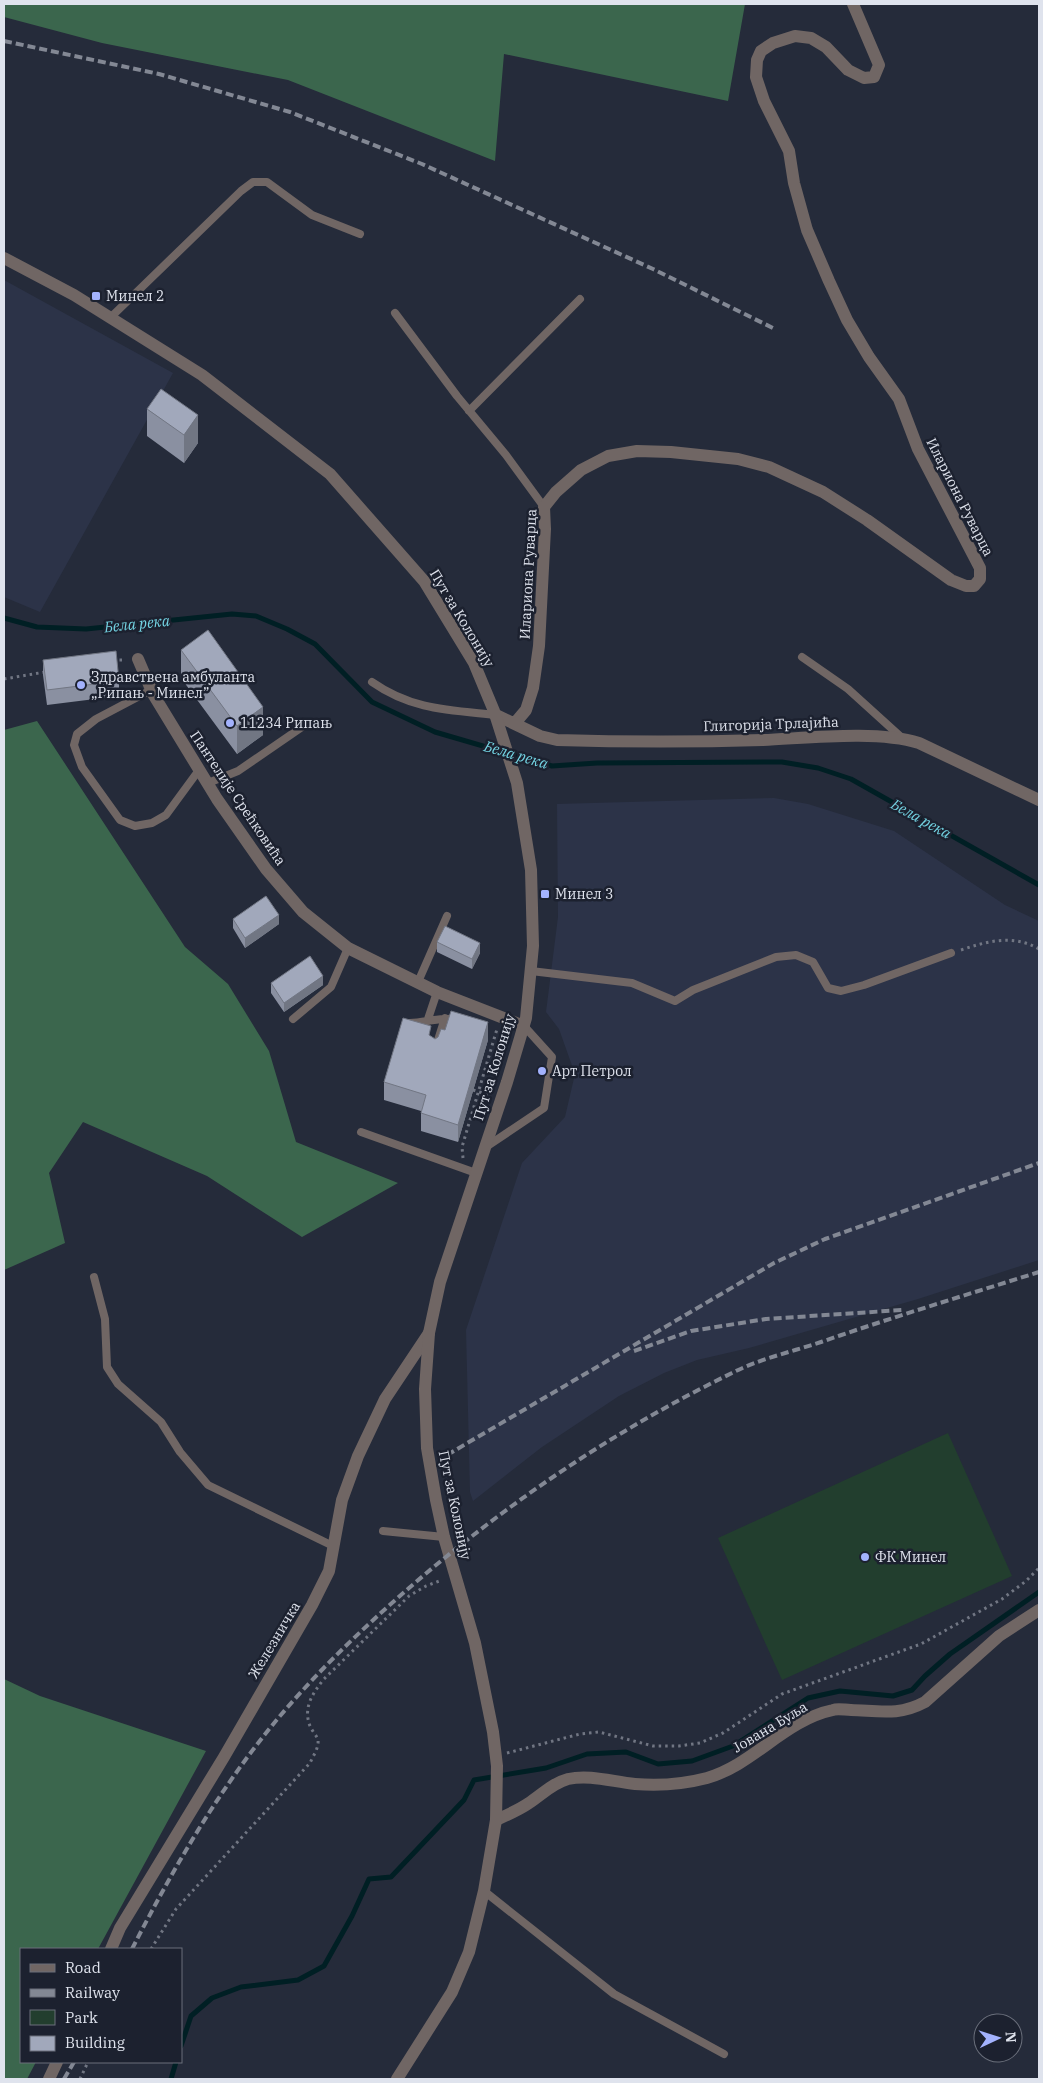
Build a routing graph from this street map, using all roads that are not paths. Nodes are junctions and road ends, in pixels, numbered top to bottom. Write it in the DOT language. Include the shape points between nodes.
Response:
graph roads {
  1 [pos="853,4"];
  2 [pos="360,234"];
  3 [pos="4,258"];
  4 [pos="580,299"];
  5 [pos="395,313"];
  6 [pos="110,318"];
  7 [pos="469,410"];
  8 [pos="544,507"];
  9 [pos="802,657"];
  10 [pos="138,659"];
  11 [pos="372,682"];
  12 [pos="151,690"];
  13 [pos="496,715"];
  14 [pos="515,723"];
  15 [pos="302,727"];
  16 [pos="901,737"];
  17 [pos="199,770"];
  18 [pos="208,783"];
  19 [pos="1039,800"];
  20 [pos="447,916"];
  21 [pos="348,948"];
  22 [pos="950,953"];
  23 [pos="530,971"];
  24 [pos="418,982"];
  25 [pos="437,992"];
  26 [pos="292,1018"];
  27 [pos="445,1018"];
  28 [pos="471,1021"];
  29 [pos="427,1022"];
  30 [pos="405,1023"];
  31 [pos="524,1026"];
  32 [pos="434,1051"];
  33 [pos="362,1132"];
  34 [pos="485,1148"];
  35 [pos="476,1173"];
  36 [pos="94,1277"];
  37 [pos="429,1333"];
  38 [pos="383,1531"];
  39 [pos="444,1537"];
  40 [pos="333,1546"];
  41 [pos="1039,1610"];
  42 [pos="496,1820"];
  43 [pos="484,1891"];
  44 [pos="111,1948"];
  45 [pos="724,2054"];
  46 [pos="57,2063"];
  47 [pos="49,2079"];
  48 [pos="397,2079"];
  1 -- 8 [label="street, Илариона Руварца" via="878,65 874,77 864,78 848,70 826,47 811,38 795,36 761,51 756,77 789,151 807,230 832,289 869,357 899,399 918,449 980,568 980,579 974,586 951,580 823,492 769,467 738,459 637,451 608,456 580,470"];
  2 -- 6 [label="lane" via="312,215 267,182 252,182"];
  3 -- 6 [label="street, Пут за Колонију"];
  4 -- 7 [label="lane"];
  5 -- 7 [label="lane"];
  6 -- 13 [label="street, Пут за Колонију" via="202,375 330,474 424,582 474,662"];
  7 -- 8 [label="lane"];
  8 -- 14 [label="street, Илариона Руварца" via="539,646 533,688 526,710"];
  9 -- 16 [label="lane" via="848,689"];
  10 -- 12 [label="street, Пантелије Срећковића"];
  11 -- 13 [label="lane" via="390,695 416,704"];
  12 -- 17 [label="street, Пантелије Срећковића"];
  12 -- 17 [label="lane" via="77,734 74,745 82,767 120,820 134,826 152,823 166,815"];
  13 -- 14 [label="street, Глигорија Трлајића"];
  13 -- 23 [label="street, Пут за Колонију" via="517,783 531,870 533,946"];
  14 -- 16 [label="street, Глигорија Трлајића" via="540,736 557,740 708,742"];
  15 -- 18 [label="lane" via="238,771"];
  16 -- 19 [label="street, Глигорија Трлајића"];
  17 -- 18 [label="street, Пантелије Срећковића"];
  18 -- 21 [label="street, Пантелије Срећковића" via="266,869 303,912"];
  20 -- 24 [label="lane"];
  21 -- 24 [label="street, Пантелије Срећковића"];
  21 -- 26 [label="lane" via="331,987"];
  22 -- 23 [label="lane" via="841,991 828,988 813,962 796,955 776,957 693,990 675,1001 632,983"];
  23 -- 31 [label="street, Пут за Колонију"];
  24 -- 25 [label="street, Пантелије Срећковића"];
  25 -- 29 [label="lane"];
  25 -- 31 [label="street, Пантелије Срећковића"];
  27 -- 28 [label="lane"];
  27 -- 29 [label="lane"];
  27 -- 32 [label="lane"];
  29 -- 30 [label="lane"];
  31 -- 34 [label="street, Пут за Колонију"];
  31 -- 34 [label="lane" via="552,1057 544,1108"];
  33 -- 35 [label="lane"];
  34 -- 35 [label="street, Пут за Колонију"];
  35 -- 37 [label="street, Пут за Колонију" via="440,1282"];
  36 -- 40 [label="lane" via="105,1319 107,1367 118,1384 161,1422 180,1452 208,1485"];
  37 -- 39 [label="street, Пут за Колонију" via="425,1389 427,1448"];
  37 -- 40 [label="street, Железничка" via="385,1399 358,1456 342,1500"];
  38 -- 39 [label="lane"];
  39 -- 42 [label="street, Пут за Колонију" via="475,1643 494,1732 498,1792"];
  40 -- 44 [label="street, Железничка" via="329,1571 312,1605 120,1928"];
  41 -- 42 [label="street, Јована Буља" via="999,1636 925,1702 911,1710 895,1713 834,1709 799,1724 742,1762 708,1778 659,1786 603,1779 566,1780"];
  42 -- 43 [label="street, Пут за Колонију"];
  43 -- 45 [label="lane" via="614,1994"];
  43 -- 48 [label="street, Пут за Колонију" via="469,1952 452,1992"];
  46 -- 47 [label="street"];
}
